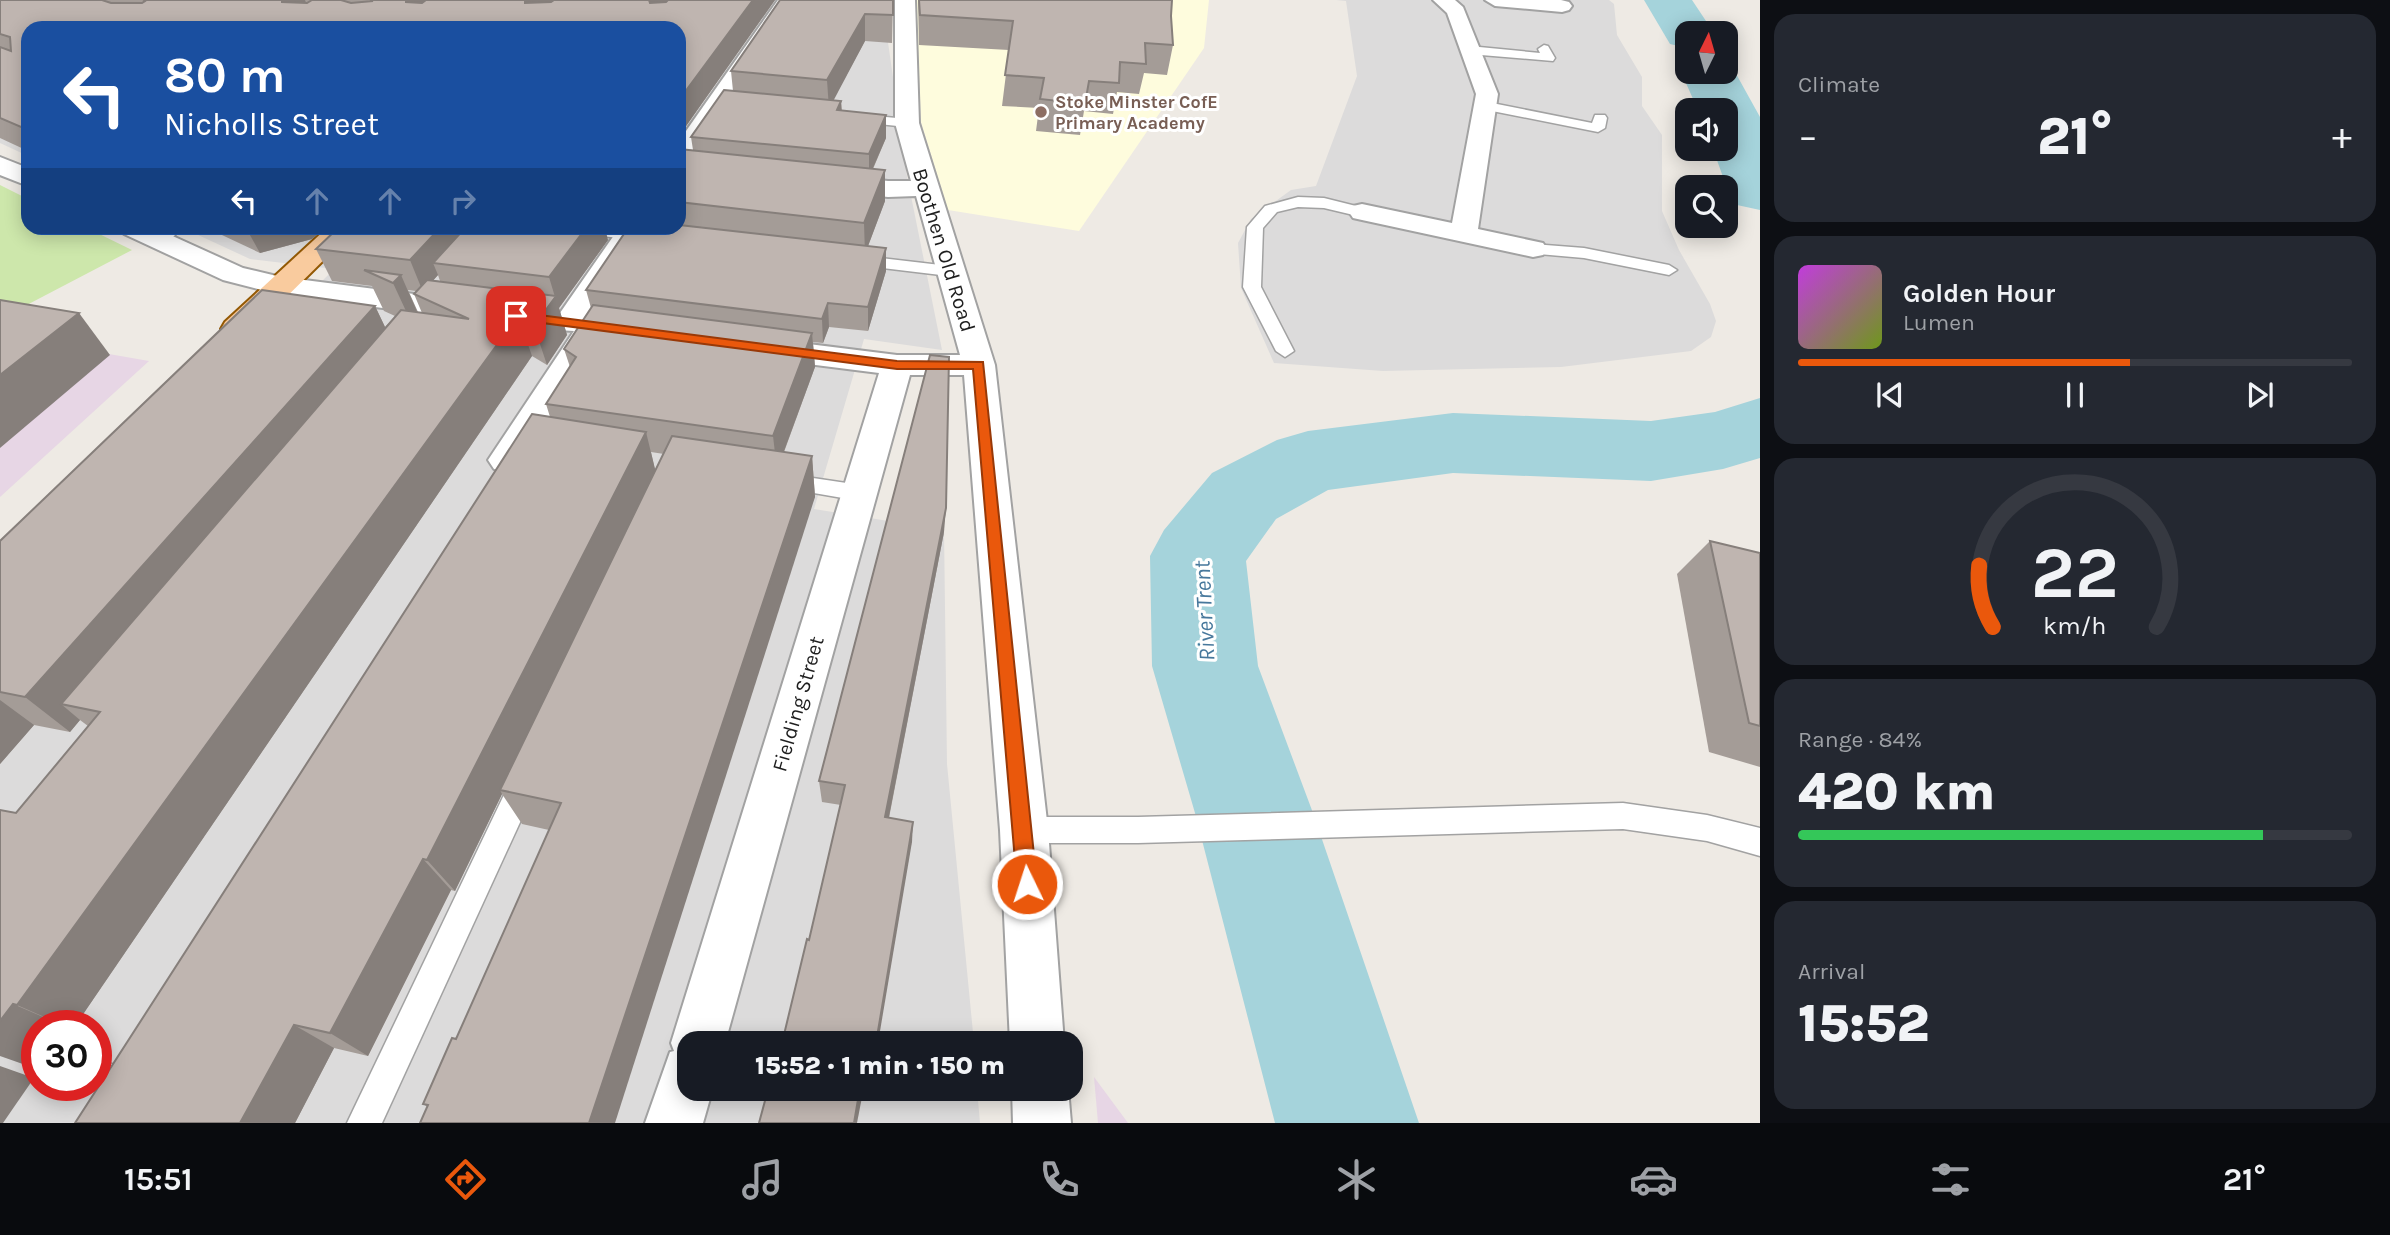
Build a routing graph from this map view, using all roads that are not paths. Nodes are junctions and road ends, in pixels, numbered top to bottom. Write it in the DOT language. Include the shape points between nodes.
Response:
graph roads {
  1 [pos="788,0"];
  2 [pos="905,0"];
  3 [pos="1476,0"];
  4 [pos="1495,0"];
  5 [pos="1507,0"];
  6 [pos="1445,1"];
  7 [pos="1562,6"];
  8 [pos="1544,49"];
  9 [pos="1469,50"];
  10 [pos="1487,106"];
  11 [pos="839,117"];
  12 [pos="1600,118"];
  13 [pos="906,123"];
  14 [pos="686,151"];
  15 [pos="0,165"];
  16 [pos="686,169"];
  17 [pos="705,170"];
  18 [pos="21,175"];
  19 [pos="810,181"];
  20 [pos="924,188"];
  21 [pos="1362,212"];
  22 [pos="1464,234"];
  23 [pos="169,235"];
  24 [pos="335,235"];
  25 [pos="628,235"];
  26 [pos="649,235"];
  27 [pos="668,239"];
  28 [pos="1533,249"];
  29 [pos="842,259"];
  30 [pos="1669,270"];
  31 [pos="949,271"];
  32 [pos="281,286"];
  33 [pos="491,313"];
  34 [pos="731,344"];
  35 [pos="1285,351"];
  36 [pos="211,354"];
  37 [pos="897,365"];
  38 [pos="979,365"];
  39 [pos="766,480"];
  40 [pos="487,488"];
  41 [pos="860,493"];
  42 [pos="536,757"];
  43 [pos="1446,821"];
  44 [pos="1024,830"];
  45 [pos="1138,830"];
  46 [pos="1760,842"];
  47 [pos="702,1031"];
  48 [pos="1036,1031"];
  49 [pos="681,1101"];
  50 [pos="1041,1101"];
  51 [pos="364,1123"];
  52 [pos="674,1123"];
  53 [pos="1042,1123"];
  1 -- 14 [label="street" via="723,106"];
  2 -- 13 [label="street, Boothen Old Road"];
  3 -- 6 [label="street"];
  4 -- 5 [label="street"];
  5 -- 7 [label="street"];
  6 -- 9 [label="street" via="1455,10"];
  8 -- 9 [label="lane" via="1549,58"];
  9 -- 10 [label="street" via="1487,93"];
  10 -- 12 [label="lane" via="1598,128"];
  10 -- 22 [label="street"];
  11 -- 13 [label="lane"];
  13 -- 20 [label="street, Boothen Old Road"];
  15 -- 18 [label="street"];
  16 -- 17 [label="street"];
  19 -- 20 [label="street"];
  20 -- 31 [label="street, Boothen Old Road"];
  21 -- 22 [label="street"];
  21 -- 35 [label="lane" via="1298,202 1272,209 1255,228 1252,287"];
  22 -- 28 [label="street"];
  23 -- 32 [label="street" via="233,274"];
  24 -- 32 [label="main road"];
  25 -- 40 [label="street" via="580,325 530,444"];
  26 -- 27 [label="lane"];
  28 -- 30 [label="lane" via="1584,253"];
  29 -- 31 [label="lane"];
  31 -- 38 [label="street, Boothen Old Road"];
  32 -- 33 [label="street"];
  32 -- 36 [label="main road"];
  34 -- 37 [label="street"];
  37 -- 38 [label="street"];
  37 -- 41 [label="street, Fielding Street"];
  38 -- 44 [label="street, Boothen Old Road"];
  39 -- 41 [label="lane"];
  41 -- 47 [label="street, Fielding Street"];
  42 -- 51 [label="lane"];
  43 -- 45 [label="lane"];
  43 -- 46 [label="lane" via="1623,816 1707,828"];
  44 -- 45 [label="lane"];
  44 -- 48 [label="street, Boothen Old Road"];
  49 -- 52 [label="street"];
  50 -- 53 [label="street"];
}
